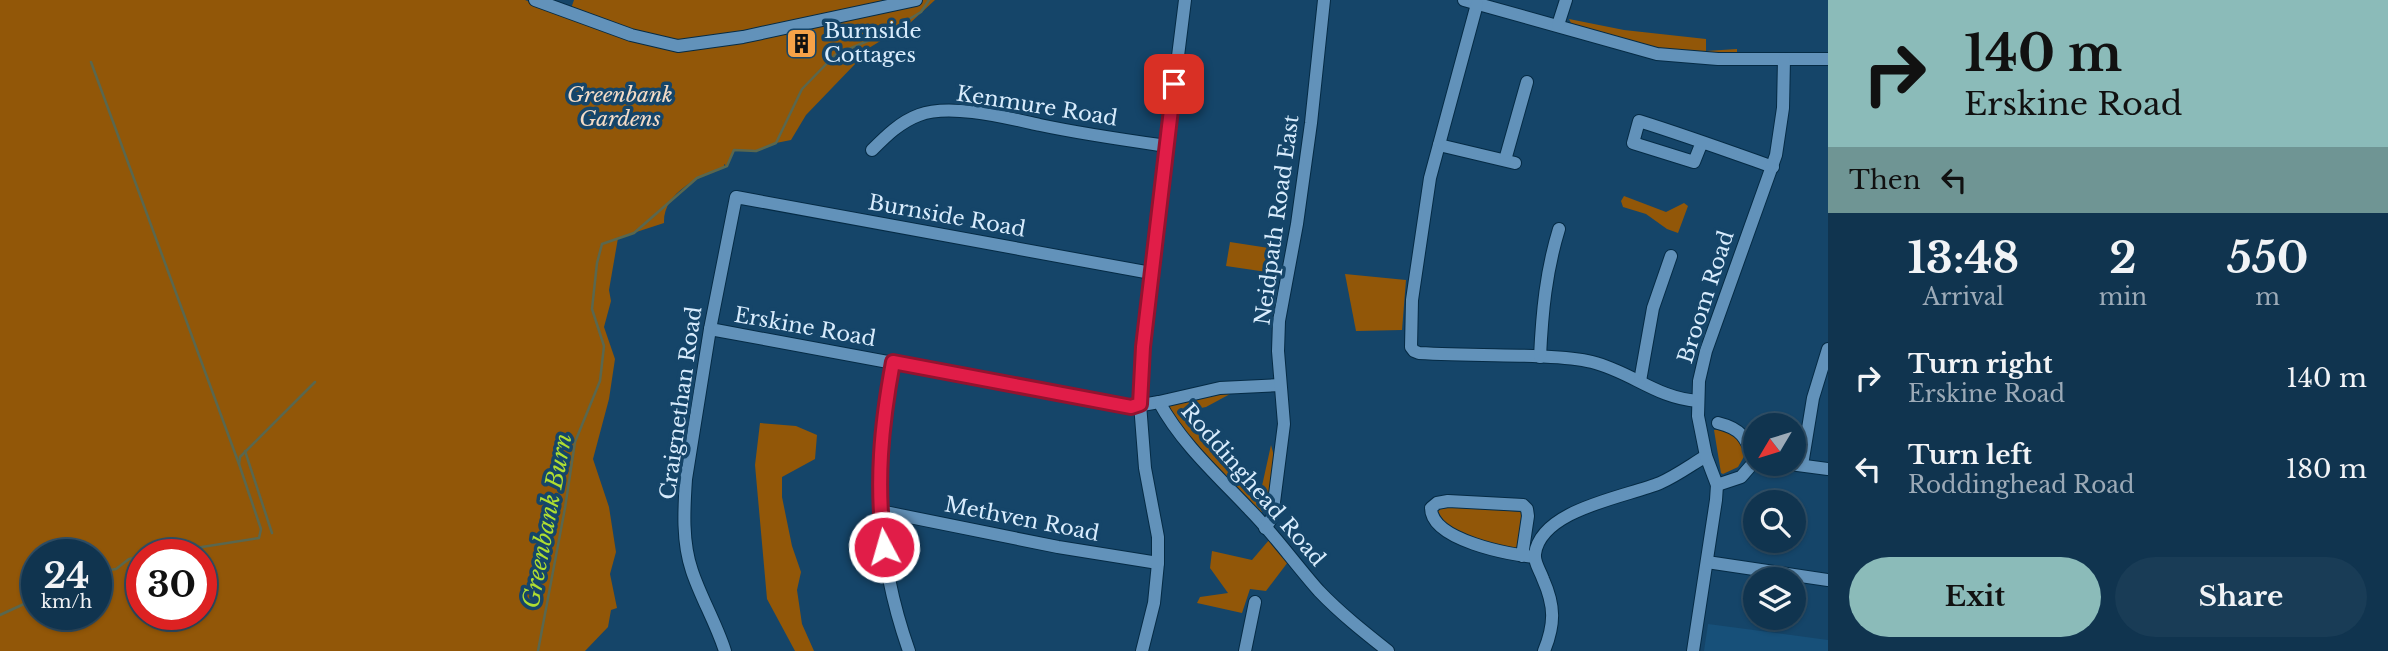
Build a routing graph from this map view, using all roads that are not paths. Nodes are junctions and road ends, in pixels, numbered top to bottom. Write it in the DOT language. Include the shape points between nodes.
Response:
graph roads {
  1 [pos="535,0"];
  2 [pos="916,0"];
  3 [pos="1185,0"];
  4 [pos="1324,0"];
  5 [pos="1464,0"];
  6 [pos="1566,0"];
  7 [pos="1478,4"];
  8 [pos="1558,26"];
  9 [pos="1784,59"];
  10 [pos="1828,59"];
  11 [pos="1527,82"];
  12 [pos="1702,142"];
  13 [pos="1439,145"];
  14 [pos="1167,146"];
  15 [pos="872,150"];
  16 [pos="1773,167"];
  17 [pos="736,197"];
  18 [pos="1559,229"];
  19 [pos="1671,256"];
  20 [pos="1151,273"];
  21 [pos="710,329"];
  22 [pos="1828,349"];
  23 [pos="1541,357"];
  24 [pos="893,362"];
  25 [pos="1640,381"];
  26 [pos="1280,385"];
  27 [pos="1698,401"];
  28 [pos="1159,402"];
  29 [pos="1140,404"];
  30 [pos="1718,423"];
  31 [pos="1806,426"];
  32 [pos="1743,436"];
  33 [pos="1706,456"];
  34 [pos="1806,466"];
  35 [pos="1828,469"];
  36 [pos="1743,475"];
  37 [pos="1717,485"];
  38 [pos="880,511"];
  39 [pos="1265,528"];
  40 [pos="1528,557"];
  41 [pos="1707,562"];
  42 [pos="1158,563"];
  43 [pos="1828,580"];
  44 [pos="1255,602"];
  45 [pos="720,649"];
  46 [pos="909,651"];
  47 [pos="1142,651"];
  48 [pos="1245,651"];
  49 [pos="1388,651"];
  50 [pos="1544,651"];
  51 [pos="1693,651"];
  1 -- 2 [label="street" via="678,46"];
  3 -- 14 [label="street"];
  4 -- 26 [label="street, Neidpath Road East" via="1297,224 1279,321"];
  5 -- 7 [label="street"];
  6 -- 8 [label="street"];
  7 -- 8 [label="street"];
  7 -- 13 [label="street"];
  8 -- 9 [label="street" via="1678,57"];
  9 -- 10 [label="street"];
  9 -- 16 [label="street, Broom Road" via="1783,108"];
  11 -- 13 [label="street" via="1510,162"];
  12 -- 12 [label="street" via="1639,121 1633,143 1694,162"];
  12 -- 16 [label="street"];
  13 -- 23 [label="street" via="1416,264 1410,347 1419,353"];
  14 -- 15 [label="street, Kenmure Road" via="1009,117 937,111 919,115 890,132"];
  14 -- 20 [label="street"];
  16 -- 27 [label="street, Broom Road" via="1706,352"];
  17 -- 20 [label="street, Burnside Road"];
  17 -- 21 [label="street, Craignethan Road"];
  18 -- 23 [label="street" via="1544,293"];
  19 -- 25 [label="street" via="1660,268"];
  20 -- 29 [label="street"];
  21 -- 24 [label="street, Erskine Road"];
  21 -- 45 [label="street, Craignethan Road" via="685,479 684,523 691,569"];
  22 -- 31 [label="street"];
  23 -- 25 [label="street" via="1591,361"];
  24 -- 29 [label="street, Erskine Road" via="1131,407"];
  24 -- 38 [label="street" via="880,440"];
  25 -- 27 [label="street" via="1674,398"];
  26 -- 28 [label="street" via="1220,388"];
  26 -- 39 [label="street, Neidpath Road East" via="1284,424 1272,517"];
  27 -- 33 [label="street, Broom Road"];
  28 -- 29 [label="street, Roddinghead Road"];
  28 -- 39 [label="street, Roddinghead Road" via="1191,448"];
  29 -- 42 [label="street"];
  30 -- 32 [label="street" via="1732,426"];
  33 -- 37 [label="street, Broom Road"];
  33 -- 40 [label="street" via="1662,482 1560,520"];
  34 -- 35 [label="street"];
  36 -- 37 [label="street"];
  37 -- 41 [label="street"];
  38 -- 42 [label="street, Methven Road"];
  38 -- 46 [label="street" via="887,570"];
  39 -- 49 [label="street, Roddinghead Road" via="1330,601"];
  40 -- 40 [label="street" via="1462,540 1437,521 1431,508 1448,501 1523,505 1528,516 1522,543"];
  40 -- 50 [label="street" via="1548,592 1553,614"];
  41 -- 43 [label="street"];
  41 -- 51 [label="street"];
  42 -- 47 [label="street"];
  44 -- 48 [label="street"];
}
